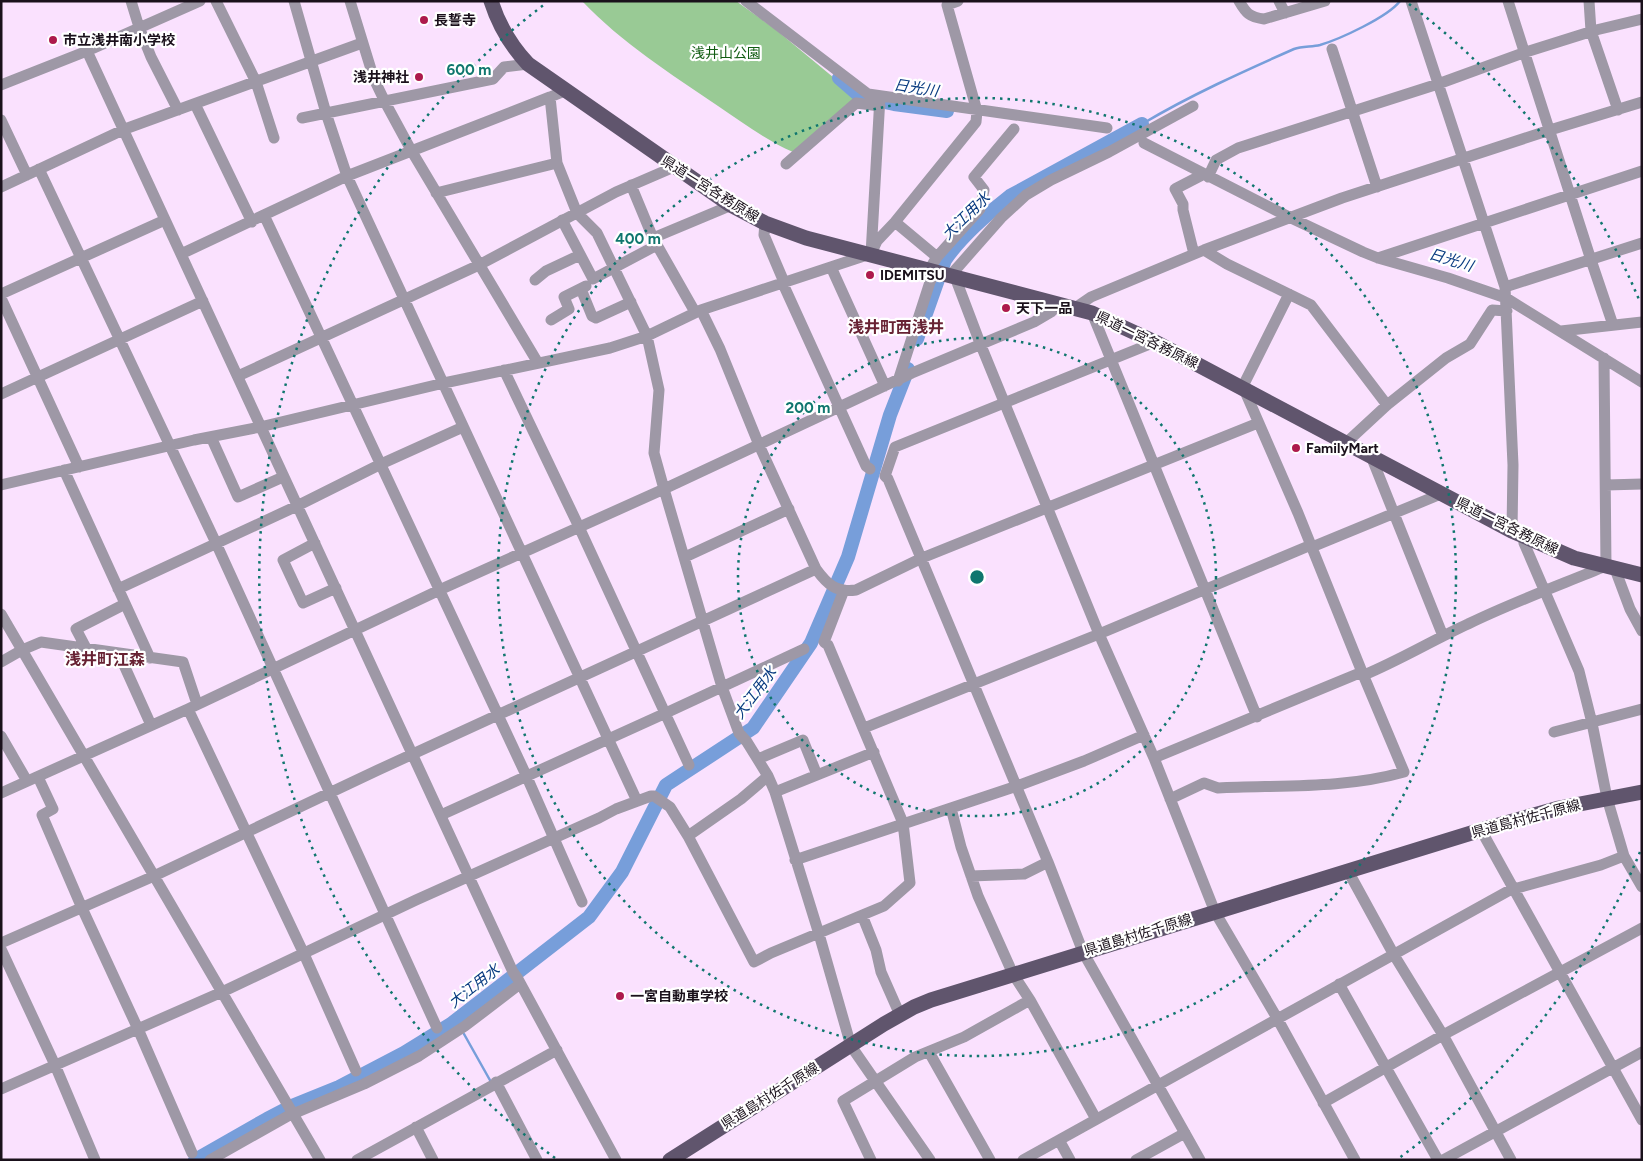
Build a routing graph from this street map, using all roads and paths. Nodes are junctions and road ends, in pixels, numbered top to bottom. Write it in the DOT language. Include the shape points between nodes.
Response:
graph roads {
  1 [pos="132,1"];
  2 [pos="200,1"];
  3 [pos="216,1"];
  4 [pos="294,1"];
  5 [pos="350,1"];
  6 [pos="492,1"];
  7 [pos="746,1"];
  8 [pos="958,1"];
  9 [pos="1239,1"];
  10 [pos="1279,1"];
  11 [pos="1325,1"];
  12 [pos="1411,1"];
  13 [pos="1508,1"];
  14 [pos="1589,1"];
  15 [pos="1285,13"];
  16 [pos="1642,19"];
  17 [pos="139,27"];
  18 [pos="1591,32"];
  19 [pos="362,43"];
  20 [pos="1332,50"];
  21 [pos="87,51"];
  22 [pos="1526,52"];
  23 [pos="311,63"];
  24 [pos="528,64"];
  25 [pos="256,82"];
  26 [pos="1438,84"];
  27 [pos="1,85"];
  28 [pos="565,91"];
  29 [pos="550,96"];
  30 [pos="880,101"];
  31 [pos="385,102"];
  32 [pos="1642,102"];
  33 [pos="195,104"];
  34 [pos="1193,106"];
  35 [pos="178,110"];
  36 [pos="1618,110"];
  37 [pos="977,111"];
  38 [pos="1351,111"];
  39 [pos="326,113"];
  40 [pos="302,118"];
  41 [pos="1,120"];
  42 [pos="1107,128"];
  43 [pos="1014,129"];
  44 [pos="123,130"];
  45 [pos="1550,130"];
  46 [pos="274,138"];
  47 [pos="1144,144"];
  48 [pos="410,150"];
  49 [pos="1464,159"];
  50 [pos="557,163"];
  51 [pos="786,164"];
  52 [pos="674,167"];
  53 [pos="39,169"];
  54 [pos="1642,171"];
  55 [pos="27,175"];
  56 [pos="1206,175"];
  57 [pos="347,176"];
  58 [pos="631,185"];
  59 [pos="1,187"];
  60 [pos="1377,187"];
  61 [pos="436,193"];
  62 [pos="1570,195"];
  63 [pos="732,205"];
  64 [pos="577,213"];
  65 [pos="264,215"];
  66 [pos="1289,217"];
  67 [pos="165,220"];
  68 [pos="562,220"];
  69 [pos="252,222"];
  70 [pos="895,222"];
  71 [pos="765,223"];
  72 [pos="1484,224"];
  73 [pos="655,241"];
  74 [pos="1642,243"];
  75 [pos="1199,252"];
  76 [pos="181,254"];
  77 [pos="871,254"];
  78 [pos="580,255"];
  79 [pos="1378,258"];
  80 [pos="81,259"];
  81 [pos="1591,260"];
  82 [pos="480,265"];
  83 [pos="831,267"];
  84 [pos="615,269"];
  85 [pos="942,271"];
  86 [pos="595,278"];
  87 [pos="536,280"];
  88 [pos="784,282"];
  89 [pos="581,289"];
  90 [pos="1506,292"];
  91 [pos="1,294"];
  92 [pos="1289,294"];
  93 [pos="1,298"];
  94 [pos="404,300"];
  95 [pos="203,301"];
  96 [pos="631,302"];
  97 [pos="1059,304"];
  98 [pos="1075,308"];
  99 [pos="698,311"];
  100 [pos="1507,311"];
  101 [pos="1092,313"];
  102 [pos="551,320"];
  103 [pos="1642,322"];
  104 [pos="1613,325"];
  105 [pos="1561,331"];
  106 [pos="647,336"];
  107 [pos="321,338"];
  108 [pos="119,340"];
  109 [pos="1155,342"];
  110 [pos="980,344"];
  111 [pos="1604,358"];
  112 [pos="1111,360"];
  113 [pos="538,363"];
  114 [pos="504,370"];
  115 [pos="238,376"];
  116 [pos="38,377"];
  117 [pos="898,381"];
  118 [pos="1642,382"];
  119 [pos="444,383"];
  120 [pos="885,386"];
  121 [pos="1244,389"];
  122 [pos="1,394"];
  123 [pos="1006,403"];
  124 [pos="353,405"];
  125 [pos="1387,405"];
  126 [pos="839,408"];
  127 [pos="1258,423"];
  128 [pos="260,427"];
  129 [pos="463,427"];
  130 [pos="211,437"];
  131 [pos="1347,442"];
  132 [pos="760,445"];
  133 [pos="170,446"];
  134 [pos="1371,456"];
  135 [pos="381,464"];
  136 [pos="1155,465"];
  137 [pos="79,467"];
  138 [pos="870,469"];
  139 [pos="64,470"];
  140 [pos="283,477"];
  141 [pos="1642,484"];
  142 [pos="1,485"];
  143 [pos="1606,485"];
  144 [pos="664,489"];
  145 [pos="1440,493"];
  146 [pos="297,506"];
  147 [pos="1049,508"];
  148 [pos="789,509"];
  149 [pos="1393,513"];
  150 [pos="579,527"];
  151 [pos="1518,534"];
  152 [pos="216,543"];
  153 [pos="315,543"];
  154 [pos="1311,546"];
  155 [pos="522,552"];
  156 [pos="685,557"];
  157 [pos="922,558"];
  158 [pos="1611,567"];
  159 [pos="816,569"];
  160 [pos="1642,575"];
  161 [pos="336,588"];
  162 [pos="840,588"];
  163 [pos="118,589"];
  164 [pos="440,590"];
  165 [pos="1206,590"];
  166 [pos="1544,591"];
  167 [pos="125,604"];
  168 [pos="1,614"];
  169 [pos="703,622"];
  170 [pos="356,630"];
  171 [pos="1642,631"];
  172 [pos="1100,634"];
  173 [pos="1443,636"];
  174 [pos="86,648"];
  175 [pos="804,649"];
  176 [pos="22,650"];
  177 [pos="637,652"];
  178 [pos="119,654"];
  179 [pos="150,658"];
  180 [pos="1,662"];
  181 [pos="273,668"];
  182 [pos="1363,674"];
  183 [pos="581,677"];
  184 [pos="974,684"];
  185 [pos="722,687"];
  186 [pos="193,706"];
  187 [pos="1642,709"];
  188 [pos="665,714"];
  189 [pos="498,715"];
  190 [pos="1257,716"];
  191 [pos="1592,723"];
  192 [pos="151,725"];
  193 [pos="864,728"];
  194 [pos="1554,732"];
  195 [pos="1144,735"];
  196 [pos="1,736"];
  197 [pos="608,739"];
  198 [pos="874,752"];
  199 [pos="412,755"];
  200 [pos="83,756"];
  201 [pos="1154,758"];
  202 [pos="758,759"];
  203 [pos="689,765"];
  204 [pos="526,775"];
  205 [pos="817,775"];
  206 [pos="768,776"];
  207 [pos="33,779"];
  208 [pos="1016,786"];
  209 [pos="331,792"];
  210 [pos="774,792"];
  211 [pos="1642,792"];
  212 [pos="1,793"];
  213 [pos="1607,798"];
  214 [pos="1170,799"];
  215 [pos="637,801"];
  216 [pos="951,808"];
  217 [pos="441,815"];
  218 [pos="903,823"];
  219 [pos="1482,830"];
  220 [pos="247,832"];
  221 [pos="688,836"];
  222 [pos="555,838"];
  223 [pos="1624,856"];
  224 [pos="795,860"];
  225 [pos="1048,862"];
  226 [pos="1348,871"];
  227 [pos="154,876"];
  228 [pos="469,876"];
  229 [pos="971,876"];
  230 [pos="1642,886"];
  231 [pos="1513,889"];
  232 [pos="582,902"];
  233 [pos="82,908"];
  234 [pos="1215,912"];
  235 [pos="386,914"];
  236 [pos="862,915"];
  237 [pos="1642,928"];
  238 [pos="819,934"];
  239 [pos="1,943"];
  240 [pos="1,949"];
  241 [pos="1083,952"];
  242 [pos="304,954"];
  243 [pos="1394,955"];
  244 [pos="1561,972"];
  245 [pos="1013,974"];
  246 [pos="517,979"];
  247 [pos="1340,984"];
  248 [pos="222,992"];
  249 [pos="1030,1000"];
  250 [pos="900,1015"];
  251 [pos="1277,1018"];
  252 [pos="437,1028"];
  253 [pos="138,1029"];
  254 [pos="1442,1035"];
  255 [pos="851,1046"];
  256 [pos="557,1050"];
  257 [pos="929,1052"];
  258 [pos="1642,1052"];
  259 [pos="55,1065"];
  260 [pos="1387,1067"];
  261 [pos="1612,1068"];
  262 [pos="356,1071"];
  263 [pos="875,1081"];
  264 [pos="496,1082"];
  265 [pos="1158,1085"];
  266 [pos="1,1090"];
  267 [pos="1324,1103"];
  268 [pos="289,1109"];
  269 [pos="1096,1118"];
  270 [pos="1642,1120"];
  271 [pos="416,1127"];
  272 [pos="1495,1131"];
  273 [pos="1185,1133"];
  274 [pos="1059,1140"];
  275 [pos="192,1153"];
  276 [pos="688,1155"];
  277 [pos="217,1158"];
  278 [pos="95,1160"];
  279 [pos="320,1160"];
  280 [pos="357,1160"];
  281 [pos="433,1160"];
  282 [pos="537,1160"];
  283 [pos="616,1160"];
  284 [pos="670,1160"];
  285 [pos="871,1160"];
  286 [pos="930,1160"];
  287 [pos="990,1160"];
  288 [pos="1023,1160"];
  289 [pos="1070,1160"];
  290 [pos="1136,1160"];
  291 [pos="1200,1160"];
  292 [pos="1355,1160"];
  293 [pos="1438,1160"];
  294 [pos="1443,1160"];
  295 [pos="1511,1160"];
  1 -- 17 [label="street"];
  2 -- 17 [label="street"];
  3 -- 25 [label="street"];
  4 -- 23 [label="street"];
  5 -- 19 [label="street"];
  6 -- 24 [label="main road, 県道一宮各務原線" via="508,41"];
  7 -- 30 [label="street"];
  8 -- 37 [label="street" via="946,4"];
  9 -- 15 [label="street" via="1246,13 1256,18"];
  10 -- 15 [label="street"];
  11 -- 15 [label="street"];
  12 -- 26 [label="street"];
  13 -- 22 [label="street"];
  14 -- 18 [label="street"];
  16 -- 18 [label="street"];
  17 -- 21 [label="street"];
  17 -- 35 [label="street"];
  18 -- 22 [label="street"];
  18 -- 36 [label="street"];
  19 -- 23 [label="street"];
  19 -- 31 [label="street"];
  20 -- 38 [label="street"];
  21 -- 27 [label="street"];
  21 -- 44 [label="street"];
  22 -- 26 [label="street"];
  22 -- 45 [label="street"];
  23 -- 25 [label="street"];
  23 -- 39 [label="street"];
  24 -- 28 [label="main road, 県道一宮各務原線"];
  24 -- 31 [label="street" via="504,67 493,79"];
  25 -- 33 [label="street"];
  25 -- 46 [label="street"];
  26 -- 38 [label="street"];
  26 -- 49 [label="street"];
  28 -- 29 [label="street"];
  28 -- 52 [label="main road, 県道一宮各務原線"];
  29 -- 48 [label="street"];
  29 -- 50 [label="street"];
  30 -- 37 [label="street"];
  30 -- 51 [label="street" via="856,103"];
  30 -- 77 [label="street"];
  31 -- 39 [label="street"];
  31 -- 48 [label="street"];
  32 -- 36 [label="street"];
  33 -- 35 [label="street"];
  33 -- 69 [label="street"];
  34 -- 85 [label="street" via="1026,195"];
  35 -- 44 [label="street"];
  36 -- 45 [label="street"];
  37 -- 42 [label="street"];
  37 -- 70 [label="street" via="973,127"];
  38 -- 56 [label="street" via="1238,148 1216,160"];
  38 -- 60 [label="street"];
  39 -- 40 [label="street"];
  39 -- 57 [label="street"];
  41 -- 55 [label="street"];
  43 -- 85 [label="street" via="974,177 984,190 980,209"];
  44 -- 53 [label="street"];
  44 -- 67 [label="street"];
  45 -- 49 [label="street"];
  45 -- 62 [label="street"];
  47 -- 56 [label="street"];
  48 -- 57 [label="street"];
  48 -- 61 [label="street"];
  49 -- 60 [label="street"];
  49 -- 72 [label="street"];
  50 -- 61 [label="street"];
  50 -- 64 [label="street"];
  52 -- 58 [label="street"];
  52 -- 63 [label="main road, 県道一宮各務原線"];
  53 -- 55 [label="street"];
  53 -- 80 [label="street"];
  54 -- 62 [label="street"];
  55 -- 59 [label="street"];
  56 -- 66 [label="street"];
  56 -- 75 [label="street" via="1175,189"];
  57 -- 65 [label="street"];
  57 -- 94 [label="street"];
  58 -- 64 [label="street"];
  58 -- 73 [label="street"];
  60 -- 66 [label="street"];
  61 -- 82 [label="street"];
  62 -- 72 [label="street"];
  62 -- 81 [label="street"];
  63 -- 71 [label="main road, 県道一宮各務原線"];
  63 -- 73 [label="street"];
  64 -- 68 [label="street"];
  64 -- 84 [label="street" via="597,233"];
  65 -- 69 [label="street"];
  65 -- 107 [label="street"];
  66 -- 75 [label="street"];
  66 -- 79 [label="street"];
  67 -- 76 [label="street"];
  67 -- 80 [label="street"];
  68 -- 78 [label="street"];
  68 -- 82 [label="street"];
  69 -- 76 [label="street"];
  70 -- 77 [label="street" via="877,241"];
  70 -- 85 [label="street"];
  71 -- 77 [label="main road, 県道一宮各務原線" via="806,238"];
  71 -- 88 [label="street" via="764,235"];
  72 -- 79 [label="street"];
  72 -- 90 [label="street"];
  73 -- 84 [label="street"];
  73 -- 99 [label="street"];
  74 -- 81 [label="street"];
  75 -- 92 [label="street"];
  75 -- 98 [label="street" via="1091,297"];
  76 -- 95 [label="street"];
  77 -- 83 [label="street"];
  77 -- 85 [label="main road, 県道一宮各務原線"];
  78 -- 86 [label="street"];
  78 -- 87 [label="street" via="546,271"];
  79 -- 90 [label="street"];
  80 -- 91 [label="street"];
  80 -- 108 [label="street"];
  81 -- 90 [label="street"];
  81 -- 104 [label="street"];
  82 -- 94 [label="street"];
  82 -- 113 [label="street"];
  83 -- 88 [label="street"];
  83 -- 120 [label="street"];
  84 -- 86 [label="street"];
  84 -- 96 [label="street"];
  85 -- 97 [label="main road, 県道一宮各務原線"];
  85 -- 110 [label="street"];
  85 -- 117 [label="street" via="930,282"];
  86 -- 89 [label="street"];
  88 -- 99 [label="street"];
  88 -- 126 [label="street"];
  89 -- 96 [label="street" via="592,316 596,318"];
  89 -- 102 [label="street" via="564,297 569,310"];
  90 -- 100 [label="street"];
  90 -- 105 [label="street"];
  92 -- 121 [label="street"];
  92 -- 125 [label="street" via="1311,305"];
  93 -- 116 [label="street"];
  94 -- 107 [label="street"];
  94 -- 119 [label="street"];
  95 -- 108 [label="street"];
  95 -- 115 [label="street"];
  96 -- 106 [label="street"];
  97 -- 98 [label="main road, 県道一宮各務原線"];
  97 -- 110 [label="street" via="1034,322"];
  98 -- 101 [label="main road, 県道一宮各務原線"];
  99 -- 106 [label="street"];
  99 -- 132 [label="street" via="720,349"];
  100 -- 125 [label="street" via="1492,310 1470,344 1446,358"];
  100 -- 151 [label="street"];
  101 -- 109 [label="main road, 県道一宮各務原線"];
  101 -- 112 [label="street"];
  103 -- 104 [label="street"];
  104 -- 105 [label="street"];
  105 -- 111 [label="street"];
  106 -- 113 [label="street" via="610,348"];
  106 -- 144 [label="street" via="659,390 654,453"];
  107 -- 115 [label="street"];
  107 -- 124 [label="street"];
  108 -- 116 [label="street"];
  108 -- 133 [label="street"];
  109 -- 112 [label="street"];
  109 -- 121 [label="main road, 県道一宮各務原線"];
  110 -- 117 [label="street"];
  110 -- 123 [label="street"];
  111 -- 118 [label="street"];
  111 -- 143 [label="street"];
  112 -- 123 [label="street"];
  112 -- 136 [label="street"];
  113 -- 114 [label="street"];
  114 -- 119 [label="street"];
  114 -- 150 [label="street"];
  115 -- 128 [label="street"];
  116 -- 122 [label="street"];
  116 -- 137 [label="street"];
  117 -- 120 [label="street"];
  119 -- 124 [label="street"];
  119 -- 129 [label="street"];
  120 -- 126 [label="street"];
  121 -- 127 [label="street"];
  121 -- 131 [label="main road, 県道一宮各務原線"];
  123 -- 147 [label="street"];
  123 -- 157 [label="street" via="895,447 885,476"];
  124 -- 128 [label="street"];
  124 -- 135 [label="street"];
  125 -- 131 [label="street"];
  126 -- 132 [label="street"];
  126 -- 138 [label="street"];
  127 -- 136 [label="street"];
  127 -- 154 [label="street"];
  128 -- 130 [label="street"];
  128 -- 140 [label="street"];
  129 -- 135 [label="street"];
  129 -- 155 [label="street"];
  130 -- 133 [label="street"];
  130 -- 140 [label="street" via="238,497"];
  131 -- 134 [label="main road, 県道一宮各務原線"];
  132 -- 144 [label="street"];
  132 -- 148 [label="street"];
  133 -- 137 [label="street"];
  133 -- 152 [label="street"];
  134 -- 145 [label="main road, 県道一宮各務原線"];
  134 -- 149 [label="street"];
  135 -- 146 [label="street"];
  135 -- 164 [label="street"];
  136 -- 147 [label="street"];
  136 -- 165 [label="street"];
  137 -- 139 [label="street"];
  139 -- 142 [label="street"];
  139 -- 163 [label="street"];
  140 -- 146 [label="street"];
  141 -- 143 [label="street"];
  143 -- 158 [label="street"];
  144 -- 150 [label="street"];
  144 -- 156 [label="street"];
  145 -- 149 [label="street"];
  145 -- 151 [label="main road, 県道一宮各務原線"];
  146 -- 152 [label="street"];
  146 -- 153 [label="street"];
  147 -- 157 [label="street"];
  147 -- 172 [label="street"];
  148 -- 156 [label="street"];
  148 -- 159 [label="street"];
  149 -- 154 [label="street"];
  149 -- 173 [label="street"];
  150 -- 155 [label="street"];
  150 -- 177 [label="street"];
  151 -- 158 [label="main road, 県道一宮各務原線" via="1574,558"];
  151 -- 166 [label="street"];
  152 -- 163 [label="street"];
  152 -- 181 [label="street"];
  153 -- 161 [label="street"];
  153 -- 161 [label="street" via="283,560 303,603"];
  154 -- 165 [label="street"];
  154 -- 182 [label="street"];
  155 -- 164 [label="street"];
  155 -- 183 [label="street"];
  156 -- 169 [label="street"];
  157 -- 162 [label="street" via="856,590"];
  157 -- 184 [label="street"];
  158 -- 160 [label="main road, 県道一宮各務原線"];
  158 -- 166 [label="street"];
  158 -- 171 [label="street"];
  159 -- 162 [label="street" via="826,583"];
  159 -- 169 [label="street"];
  161 -- 170 [label="street"];
  162 -- 193 [label="street" via="824,642"];
  163 -- 167 [label="street"];
  164 -- 170 [label="street"];
  164 -- 189 [label="street"];
  165 -- 172 [label="street"];
  165 -- 190 [label="street"];
  166 -- 173 [label="street"];
  166 -- 191 [label="street" via="1579,671"];
  167 -- 174 [label="street" via="76,629"];
  167 -- 179 [label="street"];
  168 -- 176 [label="street"];
  169 -- 177 [label="street"];
  169 -- 185 [label="street"];
  170 -- 181 [label="street"];
  170 -- 199 [label="street"];
  172 -- 184 [label="street"];
  172 -- 195 [label="street"];
  173 -- 182 [label="street" via="1392,663"];
  174 -- 176 [label="street" via="41,642"];
  174 -- 178 [label="street"];
  175 -- 185 [label="street"];
  176 -- 180 [label="street"];
  176 -- 200 [label="street"];
  177 -- 183 [label="street"];
  177 -- 188 [label="street"];
  178 -- 179 [label="street"];
  178 -- 192 [label="street"];
  179 -- 186 [label="street" via="183,662"];
  181 -- 186 [label="street"];
  181 -- 209 [label="street"];
  182 -- 190 [label="street"];
  182 -- 214 [label="street" via="1404,772 1339,783 1218,788 1204,783"];
  183 -- 189 [label="street"];
  183 -- 197 [label="street"];
  184 -- 193 [label="street"];
  184 -- 208 [label="street"];
  185 -- 188 [label="street"];
  185 -- 202 [label="street" via="743,737"];
  186 -- 192 [label="street"];
  186 -- 220 [label="street"];
  187 -- 191 [label="street"];
  188 -- 197 [label="street"];
  188 -- 203 [label="street"];
  189 -- 199 [label="street"];
  189 -- 204 [label="street"];
  190 -- 201 [label="street"];
  191 -- 194 [label="street"];
  191 -- 213 [label="street"];
  192 -- 200 [label="street"];
  193 -- 198 [label="street"];
  195 -- 201 [label="street"];
  195 -- 208 [label="street"];
  196 -- 207 [label="street"];
  197 -- 204 [label="street"];
  197 -- 215 [label="street"];
  198 -- 205 [label="street"];
  198 -- 218 [label="street"];
  199 -- 209 [label="street"];
  199 -- 217 [label="street"];
  200 -- 207 [label="street"];
  200 -- 227 [label="street"];
  201 -- 214 [label="street"];
  202 -- 205 [label="street" via="803,740"];
  202 -- 206 [label="street"];
  204 -- 217 [label="street"];
  204 -- 222 [label="street"];
  205 -- 210 [label="street"];
  206 -- 210 [label="street"];
  206 -- 221 [label="street"];
  207 -- 212 [label="street"];
  207 -- 233 [label="street" via="53,809 42,815"];
  208 -- 216 [label="street"];
  208 -- 225 [label="street"];
  209 -- 220 [label="street"];
  209 -- 235 [label="street"];
  210 -- 224 [label="street"];
  211 -- 213 [label="main road, 県道島村佐千原線"];
  213 -- 219 [label="main road, 県道島村佐千原線"];
  213 -- 223 [label="street"];
  214 -- 234 [label="street"];
  215 -- 221 [label="street" via="654,796 665,802"];
  215 -- 222 [label="street"];
  216 -- 218 [label="street"];
  216 -- 229 [label="street"];
  217 -- 228 [label="street"];
  218 -- 224 [label="street"];
  218 -- 236 [label="street" via="910,883 884,906"];
  219 -- 226 [label="main road, 県道島村佐千原線"];
  219 -- 231 [label="street"];
  220 -- 227 [label="street"];
  220 -- 242 [label="street"];
  221 -- 238 [label="street" via="754,962"];
  222 -- 228 [label="street"];
  222 -- 232 [label="street"];
  223 -- 230 [label="street"];
  223 -- 231 [label="street"];
  224 -- 238 [label="street"];
  225 -- 229 [label="street" via="1024,874"];
  225 -- 241 [label="street"];
  226 -- 234 [label="main road, 県道島村佐千原線"];
  226 -- 243 [label="street"];
  227 -- 233 [label="street"];
  227 -- 248 [label="street"];
  228 -- 235 [label="street"];
  228 -- 246 [label="street"];
  229 -- 245 [label="street"];
  231 -- 243 [label="street"];
  231 -- 244 [label="street"];
  233 -- 239 [label="street"];
  233 -- 253 [label="street"];
  234 -- 241 [label="main road, 県道島村佐千原線"];
  234 -- 251 [label="street"];
  235 -- 242 [label="street"];
  235 -- 252 [label="street"];
  236 -- 238 [label="street"];
  236 -- 250 [label="street"];
  237 -- 244 [label="street"];
  238 -- 255 [label="street"];
  240 -- 259 [label="street"];
  241 -- 245 [label="main road, 県道島村佐千原線"];
  241 -- 265 [label="street"];
  242 -- 248 [label="street"];
  242 -- 262 [label="street"];
  243 -- 247 [label="street"];
  243 -- 254 [label="street"];
  244 -- 254 [label="street"];
  244 -- 261 [label="street"];
  245 -- 249 [label="street"];
  245 -- 250 [label="main road, 県道島村佐千原線" via="931,1000"];
  246 -- 256 [label="street"];
  246 -- 268 [label="street" via="458,1031 418,1056 364,1084"];
  247 -- 251 [label="street"];
  247 -- 260 [label="street"];
  248 -- 253 [label="street"];
  248 -- 268 [label="street"];
  249 -- 257 [label="street" via="964,1037"];
  249 -- 269 [label="street"];
  250 -- 255 [label="main road, 県道島村佐千原線"];
  251 -- 265 [label="street"];
  251 -- 267 [label="street"];
  253 -- 259 [label="street"];
  253 -- 275 [label="street"];
  254 -- 260 [label="street"];
  254 -- 272 [label="street"];
  255 -- 263 [label="street"];
  255 -- 276 [label="main road, 県道島村佐千原線"];
  256 -- 264 [label="street"];
  256 -- 283 [label="street"];
  257 -- 263 [label="street"];
  257 -- 287 [label="street"];
  258 -- 261 [label="street"];
  259 -- 266 [label="street"];
  259 -- 278 [label="street"];
  260 -- 267 [label="street"];
  260 -- 293 [label="street"];
  261 -- 270 [label="street"];
  261 -- 272 [label="street"];
  263 -- 285 [label="street" via="843,1101"];
  263 -- 286 [label="street"];
  264 -- 271 [label="street"];
  264 -- 282 [label="street"];
  265 -- 269 [label="street"];
  265 -- 273 [label="street"];
  267 -- 292 [label="street"];
  268 -- 277 [label="street"];
  268 -- 279 [label="street"];
  269 -- 274 [label="street"];
  271 -- 280 [label="street"];
  271 -- 281 [label="street"];
  272 -- 294 [label="street"];
  272 -- 295 [label="street"];
  273 -- 290 [label="street"];
  273 -- 291 [label="street"];
  274 -- 288 [label="street"];
  274 -- 289 [label="street"];
  276 -- 284 [label="main road, 県道島村佐千原線"];
}
